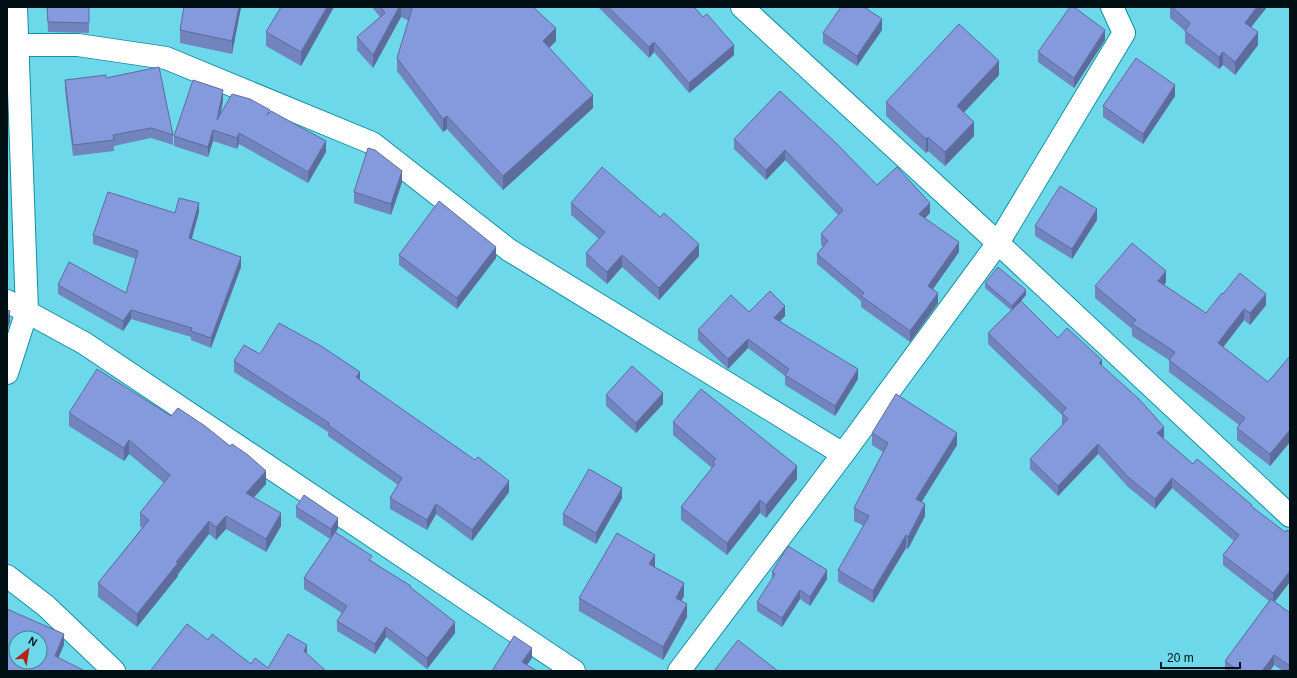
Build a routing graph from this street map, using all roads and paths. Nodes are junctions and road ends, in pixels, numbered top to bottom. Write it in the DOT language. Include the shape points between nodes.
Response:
graph roads {
  1 [pos="16,7"];
  2 [pos="742,7"];
  3 [pos="1112,7"];
  4 [pos="16,45"];
  5 [pos="998,243"];
  6 [pos="7,301"];
  7 [pos="27,311"];
  8 [pos="7,373"];
  9 [pos="843,454"];
  10 [pos="1290,516"];
  11 [pos="7,576"];
  12 [pos="114,671"];
  13 [pos="574,671"];
  14 [pos="679,671"];
  1 -- 4 [label="street"];
  2 -- 5 [label="street"];
  3 -- 5 [label="street" via="1124,33"];
  4 -- 7 [label="street"];
  4 -- 9 [label="street" via="78,45 166,58 372,143 510,250"];
  5 -- 9 [label="street"];
  5 -- 10 [label="street"];
  6 -- 7 [label="street"];
  7 -- 8 [label="street"];
  7 -- 13 [label="street" via="84,343"];
  9 -- 14 [label="street"];
  11 -- 12 [label="street" via="46,606"];
}
